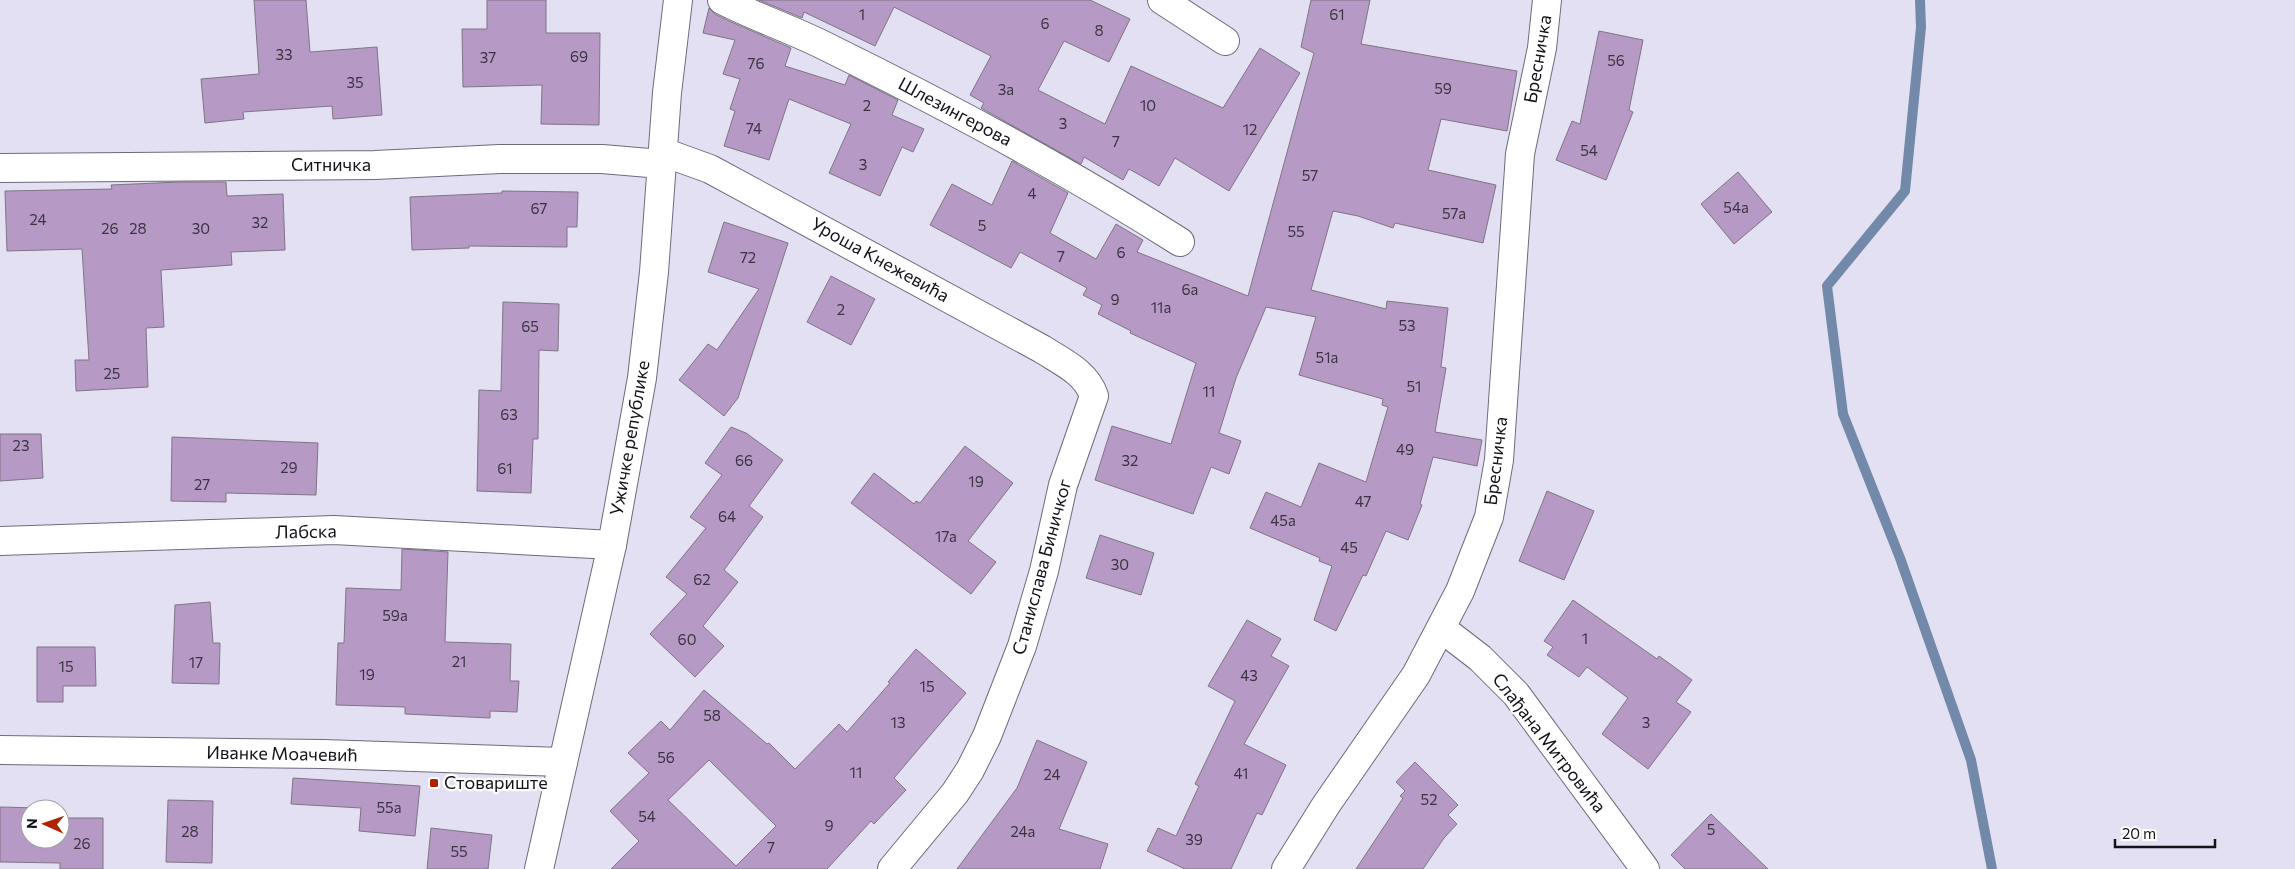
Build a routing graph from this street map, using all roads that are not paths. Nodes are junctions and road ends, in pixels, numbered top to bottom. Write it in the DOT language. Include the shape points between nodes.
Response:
graph roads {
  1 [pos="678,0"];
  2 [pos="722,0"];
  3 [pos="1162,0"];
  4 [pos="1548,0"];
  5 [pos="1225,41"];
  6 [pos="662,158"];
  7 [pos="0,168"];
  8 [pos="1180,242"];
  9 [pos="1089,382"];
  10 [pos="0,541"];
  11 [pos="612,545"];
  12 [pos="1441,628"];
  13 [pos="0,750"];
  14 [pos="563,762"];
  15 [pos="1291,866"];
  16 [pos="539,869"];
  17 [pos="892,869"];
  18 [pos="1645,869"];
  1 -- 6 [label="street, Ужичке републике"];
  2 -- 8 [label="street, Шлезингерова" via="826,46 956,111 1132,211"];
  3 -- 5 [label="street"];
  4 -- 12 [label="street, Бресничка" via="1542,48 1520,154 1495,491 1490,517 1475,557"];
  6 -- 7 [label="street, Ситничка" via="500,159 376,165"];
  6 -- 9 [label="street, Уроша Кнежевића" via="710,169 1042,349"];
  6 -- 11 [label="street, Ужичке републике" via="642,378"];
  9 -- 17 [label="street, Станислава Биничког" via="1094,396 1063,485 1032,614 988,736 955,794"];
  10 -- 11 [label="street, Лабска" via="334,530"];
  11 -- 14 [label="street, Ужичке републике"];
  12 -- 15 [label="street, Бресничка" via="1416,675"];
  12 -- 18 [label="street, Слађана Митровића" via="1480,658 1516,694"];
  13 -- 14 [label="street, Иванке Моачевић" via="324,754"];
  14 -- 16 [label="street, Ужичке републике"];
}
